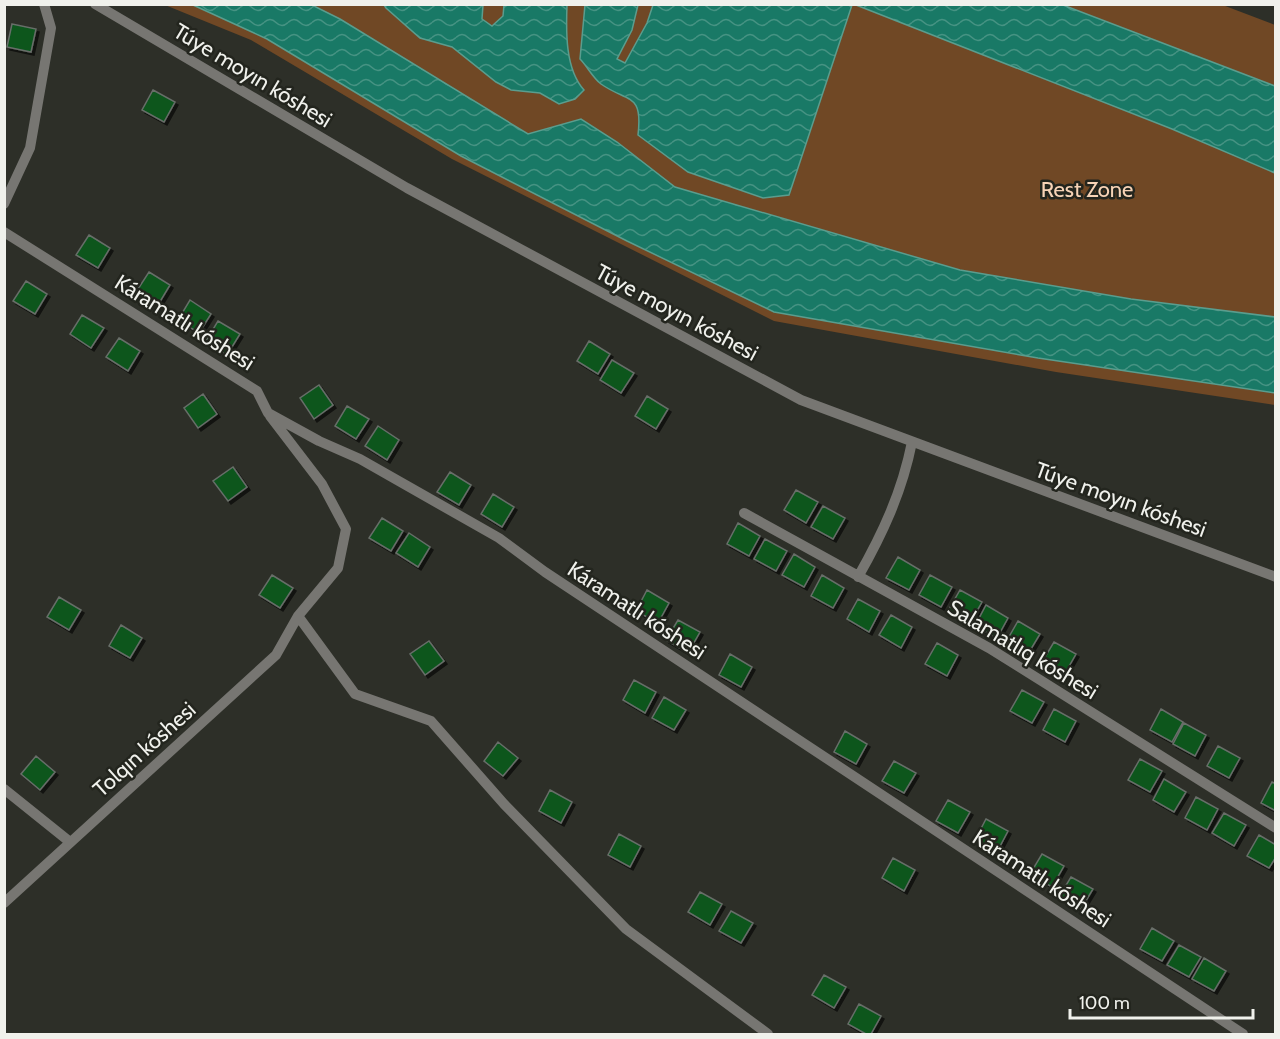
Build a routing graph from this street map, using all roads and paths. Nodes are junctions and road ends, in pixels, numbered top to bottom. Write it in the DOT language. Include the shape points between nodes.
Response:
graph roads {
  1 [pos="44,4"];
  2 [pos="95,4"];
  3 [pos="4,204"];
  4 [pos="4,232"];
  5 [pos="268,413"];
  6 [pos="912,442"];
  7 [pos="744,513"];
  8 [pos="858,577"];
  9 [pos="1275,577"];
  10 [pos="298,616"];
  11 [pos="4,789"];
  12 [pos="1275,828"];
  13 [pos="70,842"];
  14 [pos="4,903"];
  15 [pos="768,1035"];
  16 [pos="1243,1035"];
  1 -- 3 [label="street" via="51,28 30,148"];
  2 -- 6 [label="street, Túye moyın kóshesi" via="406,188 801,400"];
  4 -- 5 [label="street, Káramatlı kóshesi" via="257,391"];
  5 -- 10 [label="street, Tolqın kóshesi" via="322,484 346,529 338,568"];
  5 -- 16 [label="street, Káramatlı kóshesi" via="360,459 500,538 544,572"];
  6 -- 8 [label="street" via="905,474 882,534"];
  6 -- 9 [label="street, Túye moyın kóshesi"];
  7 -- 8 [label="street, Salamatlıq kóshesi"];
  8 -- 12 [label="street, Salamatlıq kóshesi" via="989,648"];
  10 -- 13 [label="street, Tolqın kóshesi" via="276,655"];
  10 -- 15 [label="street" via="355,694 431,721 504,804 626,929"];
  11 -- 13 [label="street"];
  13 -- 14 [label="street, Tolqın kóshesi"];
}
